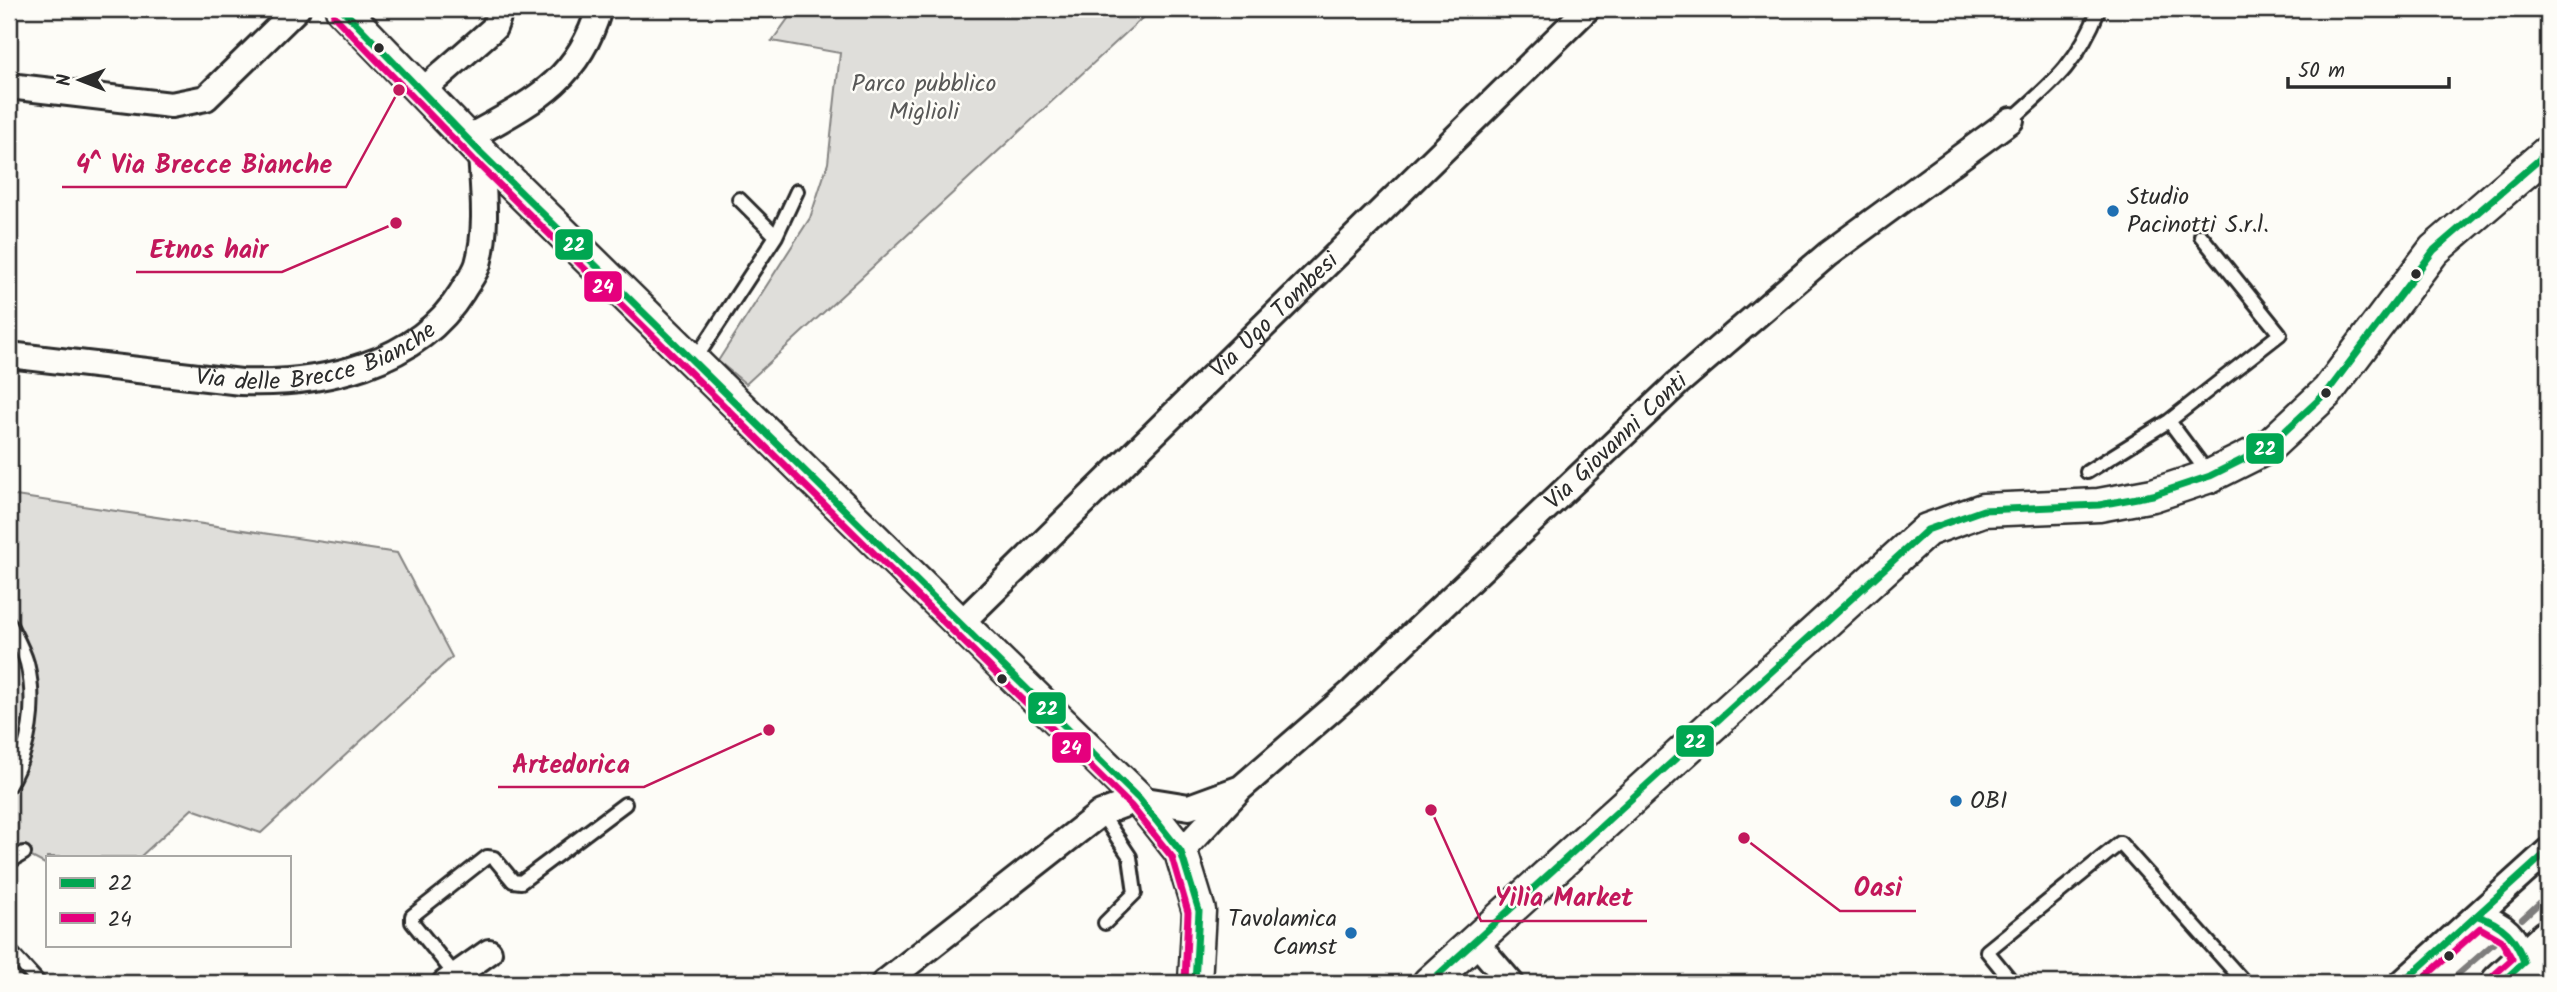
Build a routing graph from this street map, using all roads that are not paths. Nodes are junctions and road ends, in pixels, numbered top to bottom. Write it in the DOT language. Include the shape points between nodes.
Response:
graph roads {
  1 [pos="297,9"];
  2 [pos="342,9"];
  3 [pos="501,9"];
  4 [pos="599,9"];
  5 [pos="1587,9"];
  6 [pos="2099,9"];
  7 [pos="9,86"];
  8 [pos="422,90"];
  9 [pos="2011,120"];
  10 [pos="475,146"];
  11 [pos="2548,152"];
  12 [pos="797,191"];
  13 [pos="740,199"];
  14 [pos="776,236"];
  15 [pos="2201,236"];
  16 [pos="9,355"];
  17 [pos="694,361"];
  18 [pos="2169,421"];
  19 [pos="2087,472"];
  20 [pos="2210,476"];
  21 [pos="9,623"];
  22 [pos="961,623"];
  23 [pos="9,785"];
  24 [pos="1241,788"];
  25 [pos="1139,799"];
  26 [pos="625,804"];
  27 [pos="1101,813"];
  28 [pos="2548,851"];
  29 [pos="1181,852"];
  30 [pos="24,853"];
  31 [pos="9,862"];
  32 [pos="2478,916"];
  33 [pos="1105,923"];
  34 [pos="1475,941"];
  35 [pos="9,950"];
  36 [pos="489,952"];
  37 [pos="2516,970"];
  38 [pos="451,979"];
  39 [pos="39,983"];
  40 [pos="884,983"];
  41 [pos="1195,983"];
  42 [pos="1429,983"];
  43 [pos="1511,983"];
  44 [pos="2013,983"];
  45 [pos="2245,983"];
  46 [pos="2402,983"];
  1 -- 7 [label="street" via="206,98 172,105"];
  2 -- 8 [label="street"];
  3 -- 8 [label="street" via="494,28"];
  4 -- 10 [label="street" via="592,34 568,73"];
  5 -- 22 [label="street, Via Ugo Tombesi"];
  6 -- 9 [label="lane" via="2086,42 2064,73"];
  8 -- 10 [label="street"];
  9 -- 24 [label="street, Via Giovanni Conti" via="1828,254 1688,374 1353,691"];
  10 -- 16 [label="street, Via delle Brecce Bianche" via="485,229 477,267 450,311 415,342 384,358 319,379 279,384"];
  10 -- 17 [label="street"];
  11 -- 20 [label="street" via="2434,250 2328,391 2268,447"];
  12 -- 14 [label="lane"];
  13 -- 14 [label="lane"];
  14 -- 17 [label="lane"];
  15 -- 18 [label="lane" via="2280,334"];
  17 -- 22 [label="street"];
  18 -- 19 [label="lane"];
  18 -- 20 [label="lane"];
  20 -- 34 [label="street" via="2153,495 2099,505 1983,510 1927,530"];
  21 -- 23 [label="lane" via="27,662 31,699 29,735"];
  22 -- 25 [label="street"];
  24 -- 25 [label="street, Via Giovanni Conti" via="1189,807"];
  24 -- 29 [label="street, Via Giovanni Conti"];
  25 -- 27 [label="street"];
  25 -- 29 [label="street"];
  26 -- 38 [label="lane" via="521,882 513,881 494,858 487,857 412,916"];
  27 -- 33 [label="lane" via="1130,857 1135,893"];
  27 -- 40 [label="street"];
  28 -- 32 [label="street"];
  29 -- 41 [label="street" via="1199,911"];
  30 -- 31 [label="lane"];
  32 -- 37 [label="street" via="2504,926 2513,936"];
  32 -- 46 [label="street"];
  34 -- 42 [label="street"];
  34 -- 43 [label="street"];
  35 -- 39 [label="lane"];
  36 -- 38 [label="street"];
  44 -- 45 [label="lane" via="1987,951 2120,842"];
}
